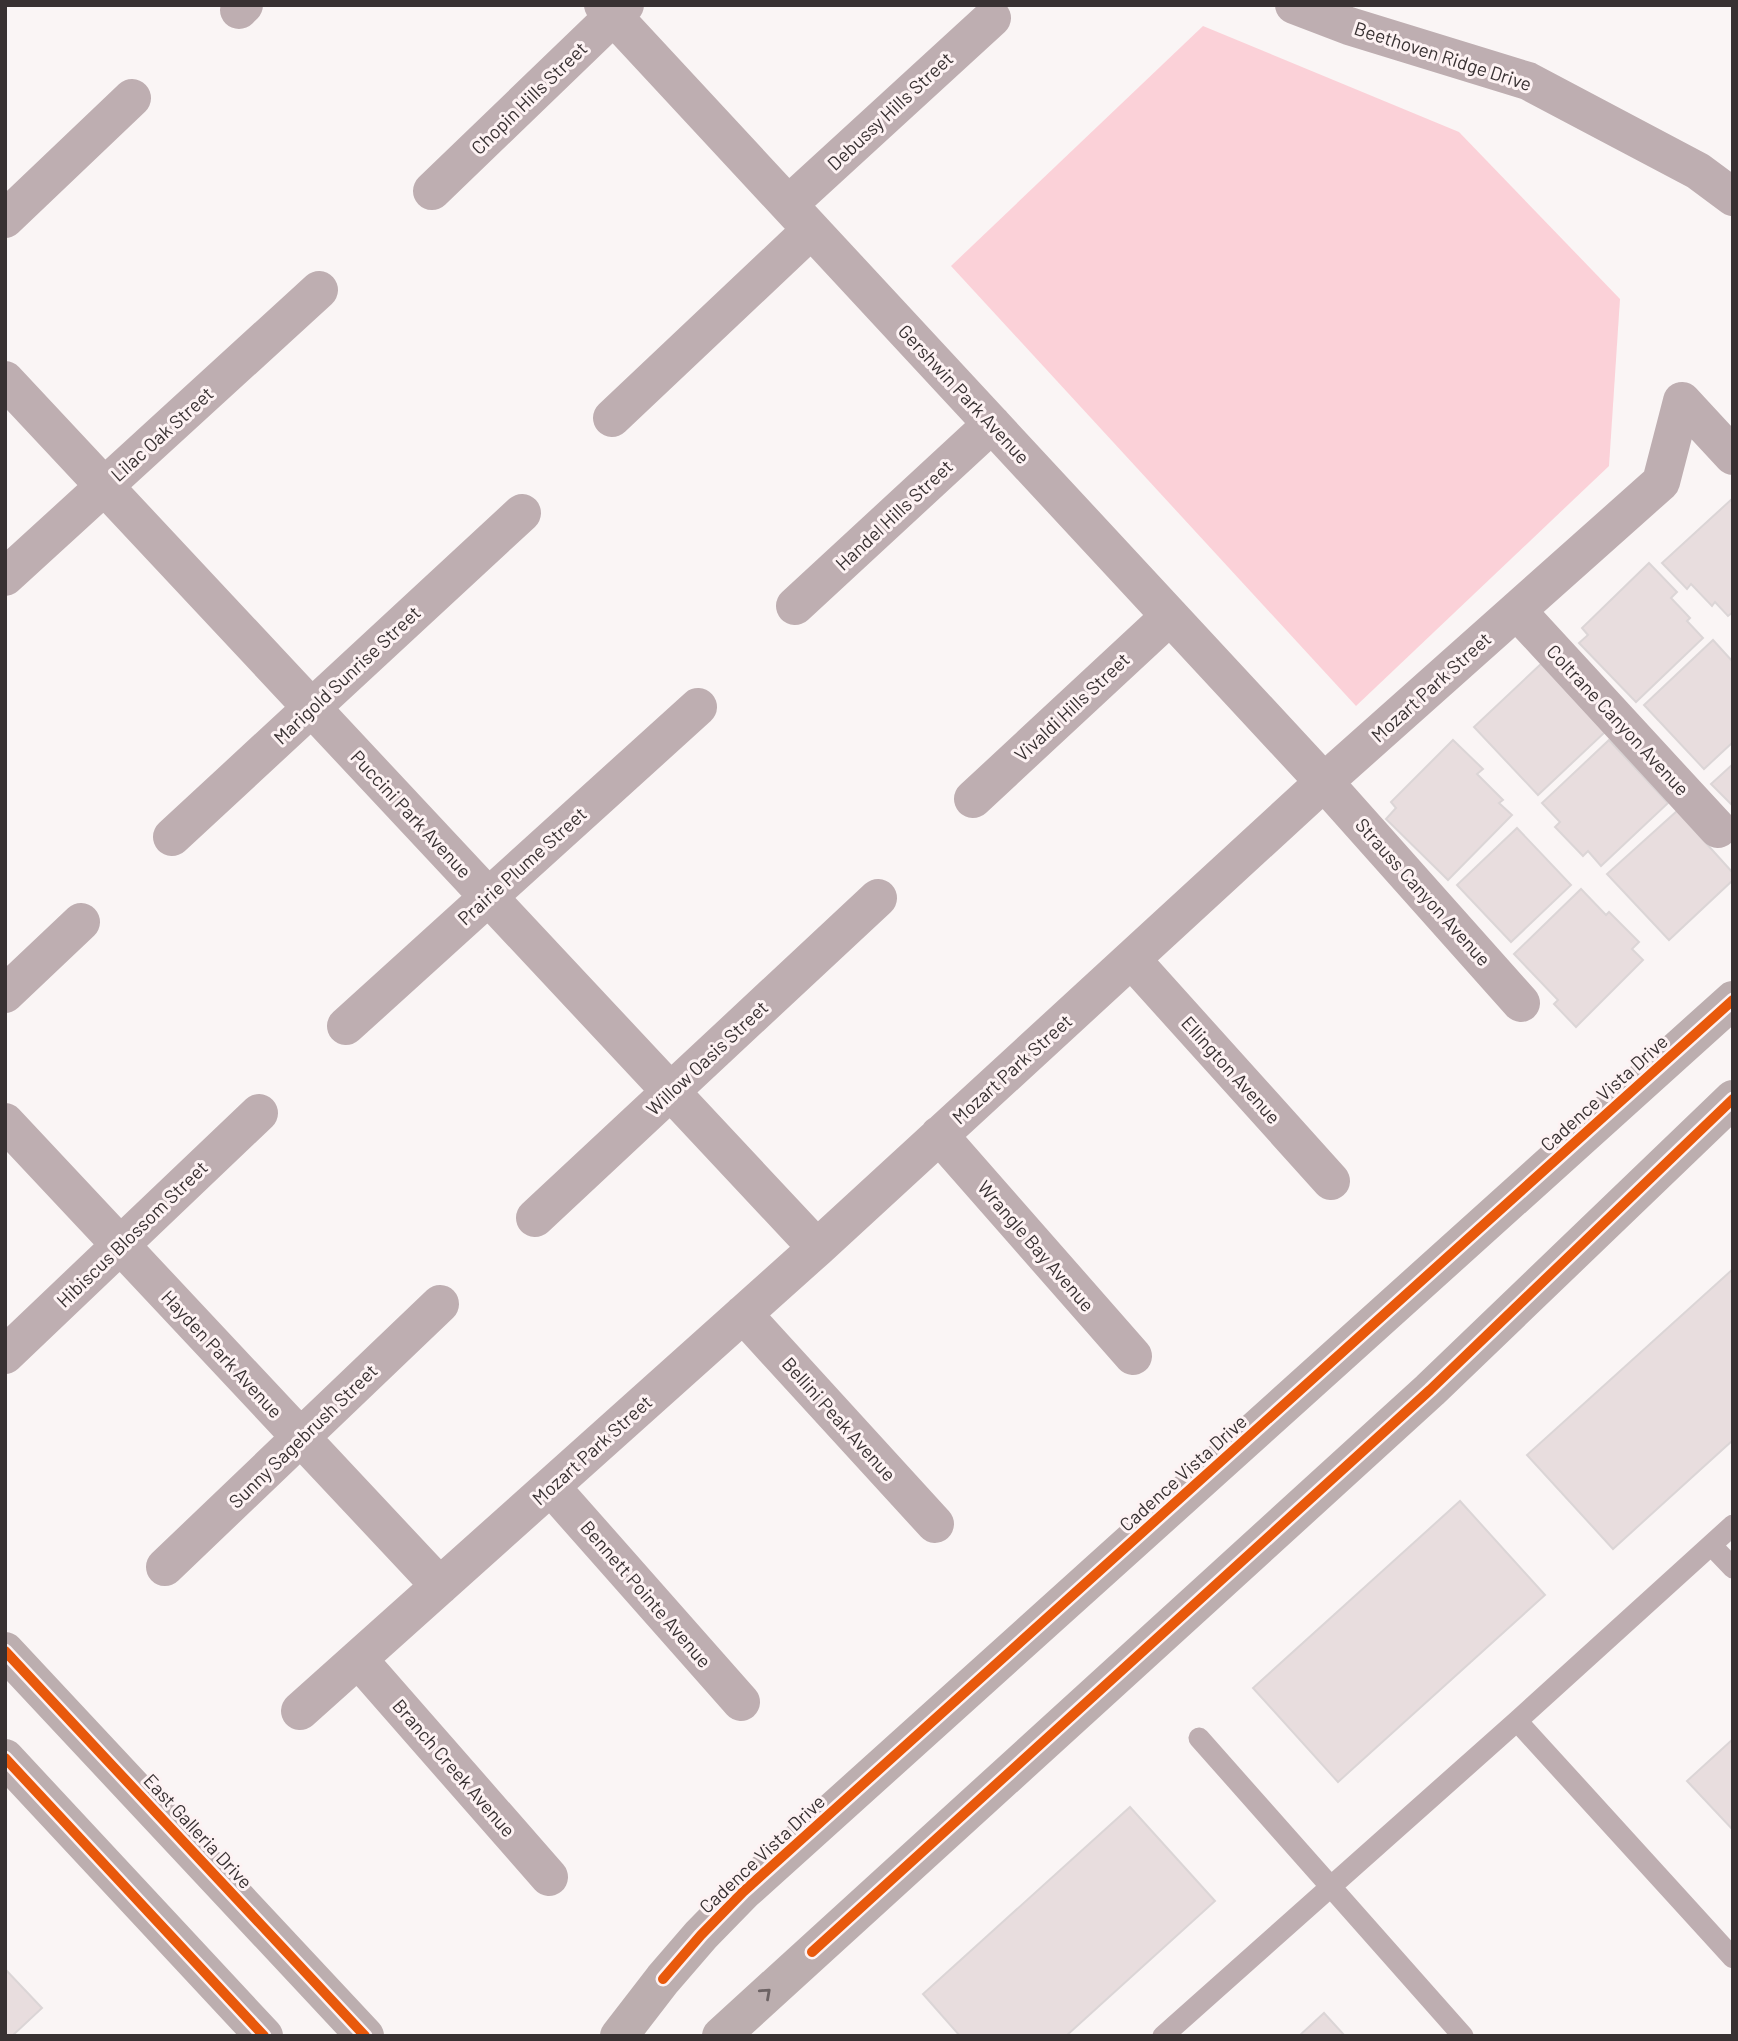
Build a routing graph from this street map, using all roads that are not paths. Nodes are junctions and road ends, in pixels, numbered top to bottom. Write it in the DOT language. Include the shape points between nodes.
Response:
graph roads {
  1 [pos="1294,5"];
  2 [pos="614,9"];
  3 [pos="992,18"];
  4 [pos="132,98"];
  5 [pos="432,191"];
  6 [pos="1733,197"];
  7 [pos="800,217"];
  8 [pos="5,219"];
  9 [pos="319,290"];
  10 [pos="5,380"];
  11 [pos="612,418"];
  12 [pos="992,424"];
  13 [pos="1733,456"];
  14 [pos="105,486"];
  15 [pos="522,513"];
  16 [pos="5,577"];
  17 [pos="795,606"];
  18 [pos="1517,611"];
  19 [pos="1170,616"];
  20 [pos="698,707"];
  21 [pos="312,708"];
  22 [pos="1324,782"];
  23 [pos="973,799"];
  24 [pos="1718,829"];
  25 [pos="172,838"];
  26 [pos="489,897"];
  27 [pos="878,898"];
  28 [pos="81,922"];
  29 [pos="1132,960"];
  30 [pos="5,994"];
  31 [pos="1733,999"];
  32 [pos="1521,1003"];
  33 [pos="346,1026"];
  34 [pos="671,1092"];
  35 [pos="1733,1099"];
  36 [pos="259,1113"];
  37 [pos="5,1122"];
  38 [pos="939,1135"];
  39 [pos="1331,1181"];
  40 [pos="535,1218"];
  41 [pos="120,1246"];
  42 [pos="817,1248"];
  43 [pos="440,1304"];
  44 [pos="743,1314"];
  45 [pos="5,1356"];
  46 [pos="1133,1356"];
  47 [pos="301,1438"];
  48 [pos="551,1487"];
  49 [pos="935,1524"];
  50 [pos="1733,1525"];
  51 [pos="1711,1545"];
  52 [pos="165,1567"];
  53 [pos="1733,1568"];
  54 [pos="440,1586"];
  55 [pos="5,1651"];
  56 [pos="358,1659"];
  57 [pos="741,1702"];
  58 [pos="300,1711"];
  59 [pos="1517,1721"];
  60 [pos="1199,1738"];
  61 [pos="5,1758"];
  62 [pos="549,1877"];
  63 [pos="1331,1886"];
  64 [pos="1733,1958"];
  65 [pos="264,2036"];
  66 [pos="365,2036"];
  67 [pos="619,2036"];
  68 [pos="721,2036"];
  69 [pos="1163,2036"];
  70 [pos="1463,2036"];
  1 -- 6 [label="street, Beethoven Ridge Drive" via="1528,80 1698,171"];
  2 -- 5 [label="street, Chopin Hills Street"];
  2 -- 7 [label="street, Gershwin Park Avenue"];
  3 -- 7 [label="street, Debussy Hills Street"];
  4 -- 8 [label="street"];
  7 -- 11 [label="street, Debussy Hills Street"];
  7 -- 12 [label="street, Gershwin Park Avenue"];
  9 -- 14 [label="street, Lilac Oak Street"];
  10 -- 14 [label="street, Puccini Park Avenue"];
  12 -- 17 [label="street, Handel Hills Street"];
  12 -- 19 [label="street, Gershwin Park Avenue"];
  13 -- 18 [label="street, Mozart Park Street" via="1682,401 1661,482"];
  14 -- 16 [label="street, Lilac Oak Street"];
  14 -- 21 [label="street, Puccini Park Avenue"];
  15 -- 21 [label="street, Marigold Sunrise Street"];
  18 -- 22 [label="street, Mozart Park Street"];
  18 -- 24 [label="street, Coltrane Canyon Avenue"];
  19 -- 22 [label="street, Gershwin Park Avenue"];
  19 -- 23 [label="street, Vivaldi Hills Street"];
  20 -- 26 [label="street, Prairie Plume Street"];
  21 -- 25 [label="street, Marigold Sunrise Street"];
  21 -- 26 [label="street, Puccini Park Avenue"];
  22 -- 29 [label="street, Mozart Park Street"];
  22 -- 32 [label="street, Strauss Canyon Avenue"];
  26 -- 33 [label="street, Prairie Plume Street"];
  26 -- 34 [label="street, Puccini Park Avenue"];
  27 -- 34 [label="street, Willow Oasis Street"];
  28 -- 30 [label="street"];
  29 -- 38 [label="street, Mozart Park Street"];
  29 -- 39 [label="street, Ellington Avenue"];
  31 -- 67 [label="street, Cadence Vista Drive" via="743,1892 663,1979"];
  34 -- 40 [label="street, Willow Oasis Street"];
  34 -- 42 [label="street, Puccini Park Avenue"];
  68 -- 35 [label="street, one-way" via="1430,1390"];
  36 -- 41 [label="street, Hibiscus Blossom Street"];
  37 -- 41 [label="street, Hayden Park Avenue"];
  38 -- 42 [label="street, Mozart Park Street"];
  38 -- 46 [label="street, Wrangle Bay Avenue"];
  41 -- 45 [label="street, Hibiscus Blossom Street"];
  41 -- 47 [label="street, Hayden Park Avenue"];
  42 -- 44 [label="street, Mozart Park Street"];
  43 -- 47 [label="street, Sunny Sagebrush Street"];
  44 -- 48 [label="street, Mozart Park Street"];
  44 -- 49 [label="street, Bellini Peak Avenue"];
  47 -- 52 [label="street, Sunny Sagebrush Street"];
  47 -- 54 [label="street, Hayden Park Avenue"];
  48 -- 54 [label="street, Mozart Park Street"];
  48 -- 57 [label="street, Bennett Pointe Avenue"];
  50 -- 51 [label="lane"];
  51 -- 53 [label="lane"];
  51 -- 59 [label="lane"];
  54 -- 56 [label="street, Mozart Park Street"];
  55 -- 66 [label="street, East Galleria Drive"];
  56 -- 58 [label="street, Mozart Park Street"];
  56 -- 62 [label="street, Branch Creek Avenue"];
  59 -- 63 [label="lane"];
  59 -- 64 [label="lane"];
  60 -- 63 [label="lane"];
  61 -- 65 [label="street"];
  63 -- 69 [label="lane"];
  63 -- 70 [label="lane"];
}
